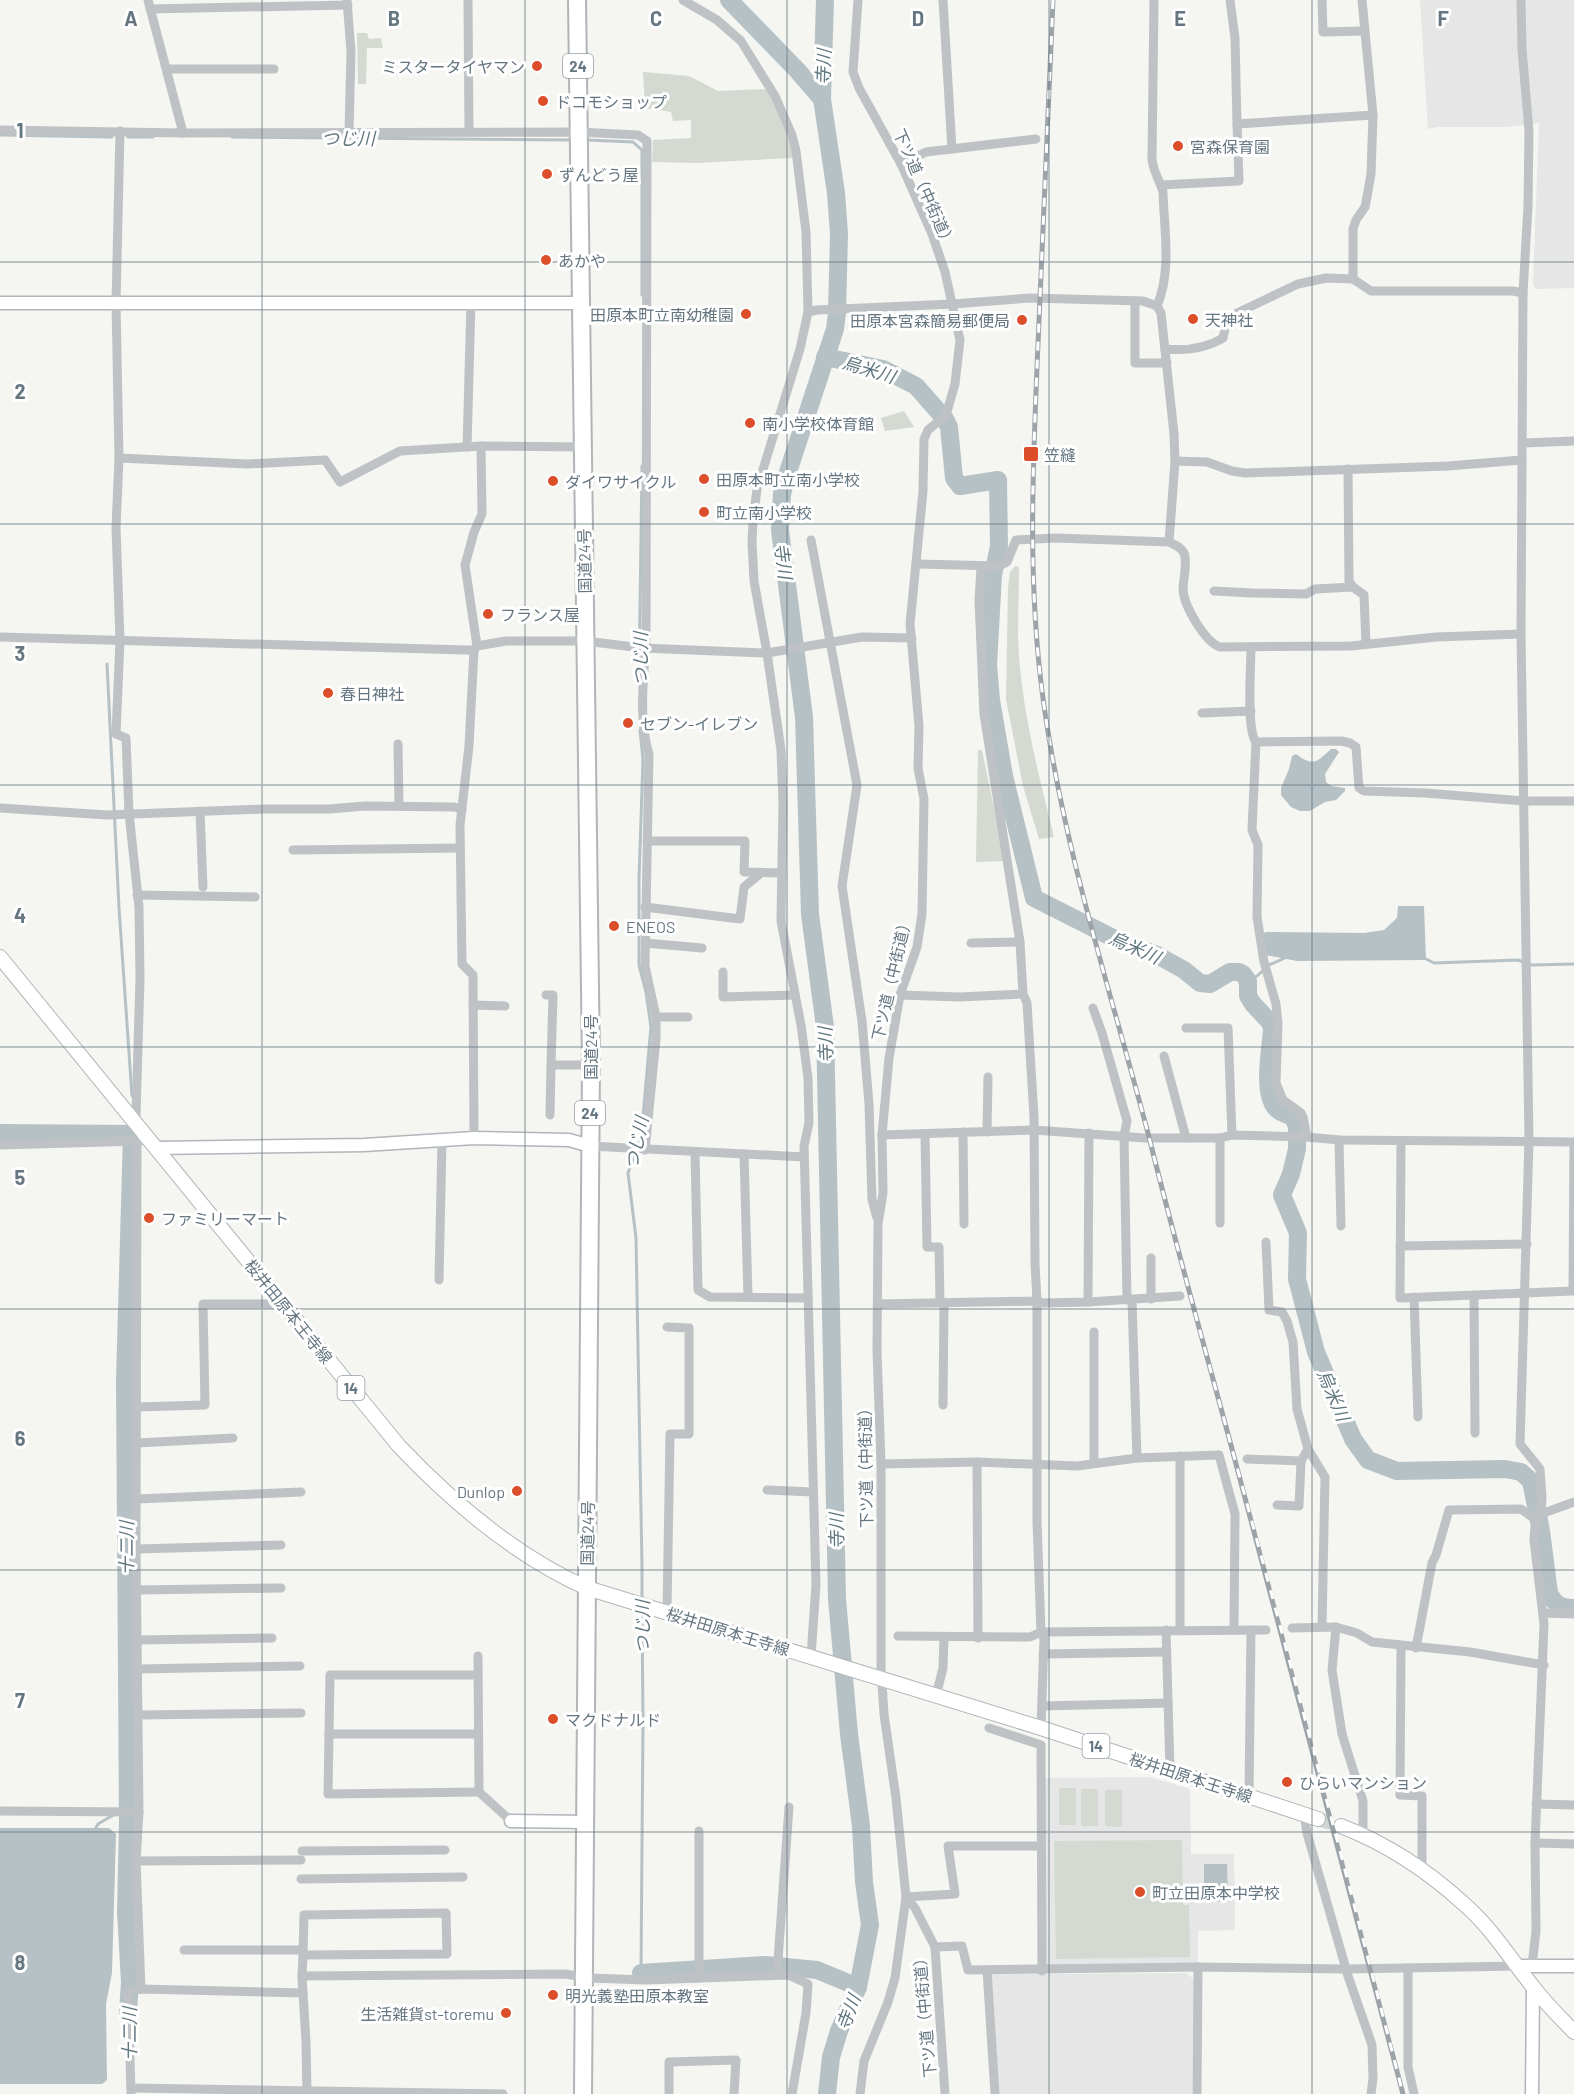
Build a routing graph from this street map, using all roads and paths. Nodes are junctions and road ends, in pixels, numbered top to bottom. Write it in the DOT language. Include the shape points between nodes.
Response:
graph roads {
  1 [pos="468,0"];
  2 [pos="577,0"];
  3 [pos="683,0"];
  4 [pos="858,0"];
  5 [pos="943,0"];
  6 [pos="1154,0"];
  7 [pos="1230,0"];
  8 [pos="1322,0"];
  9 [pos="1362,0"];
  10 [pos="1521,0"];
  11 [pos="348,2"];
  12 [pos="149,4"];
  13 [pos="1364,32"];
  14 [pos="167,69"];
  15 [pos="274,69"];
  16 [pos="1373,115"];
  17 [pos="1237,124"];
  18 [pos="0,130"];
  19 [pos="120,131"];
  20 [pos="349,132"];
  21 [pos="469,132"];
  22 [pos="578,132"];
  23 [pos="183,133"];
  24 [pos="1036,139"];
  25 [pos="952,149"];
  26 [pos="902,164"];
  27 [pos="1161,185"];
  28 [pos="1353,279"];
  29 [pos="1523,293"];
  30 [pos="1135,301"];
  31 [pos="471,302"];
  32 [pos="0,303"];
  33 [pos="116,303"];
  34 [pos="582,303"];
  35 [pos="952,304"];
  36 [pos="1157,306"];
  37 [pos="812,311"];
  38 [pos="1166,350"];
  39 [pos="1167,363"];
  40 [pos="1574,441"];
  41 [pos="1522,443"];
  42 [pos="482,446"];
  43 [pos="467,447"];
  44 [pos="583,447"];
  45 [pos="119,458"];
  46 [pos="1522,460"];
  47 [pos="1175,461"];
  48 [pos="1348,469"];
  49 [pos="812,540"];
  50 [pos="1169,542"];
  51 [pos="916,564"];
  52 [pos="981,567"];
  53 [pos="1353,587"];
  54 [pos="1214,591"];
  55 [pos="1521,634"];
  56 [pos="0,637"];
  57 [pos="912,638"];
  58 [pos="120,640"];
  59 [pos="585,642"];
  60 [pos="829,643"];
  61 [pos="1366,644"];
  62 [pos="475,648"];
  63 [pos="641,648"];
  64 [pos="1251,648"];
  65 [pos="769,652"];
  66 [pos="1251,711"];
  67 [pos="1202,713"];
  68 [pos="1256,742"];
  69 [pos="398,744"];
  70 [pos="1524,801"];
  71 [pos="1574,801"];
  72 [pos="399,806"];
  73 [pos="0,808"];
  74 [pos="462,809"];
  75 [pos="200,811"];
  76 [pos="129,813"];
  77 [pos="647,841"];
  78 [pos="460,848"];
  79 [pos="293,850"];
  80 [pos="761,873"];
  81 [pos="781,873"];
  82 [pos="203,887"];
  83 [pos="137,895"];
  84 [pos="255,897"];
  85 [pos="645,907"];
  86 [pos="1020,942"];
  87 [pos="971,943"];
  88 [pos="645,944"];
  89 [pos="702,948"];
  90 [pos="0,957"];
  91 [pos="723,972"];
  92 [pos="546,994"];
  93 [pos="1023,994"];
  94 [pos="794,995"];
  95 [pos="900,995"];
  96 [pos="473,1005"];
  97 [pos="505,1006"];
  98 [pos="1092,1008"];
  99 [pos="656,1017"];
  100 [pos="688,1017"];
  101 [pos="1186,1028"];
  102 [pos="1164,1056"];
  103 [pos="551,1065"];
  104 [pos="591,1065"];
  105 [pos="988,1077"];
  106 [pos="550,1115"];
  107 [pos="134,1121"];
  108 [pos="1034,1130"];
  109 [pos="963,1132"];
  110 [pos="987,1132"];
  111 [pos="1089,1133"];
  112 [pos="925,1134"];
  113 [pos="882,1135"];
  114 [pos="1232,1135"];
  115 [pos="1124,1136"];
  116 [pos="1300,1137"];
  117 [pos="474,1138"];
  118 [pos="1186,1138"];
  119 [pos="1220,1138"];
  120 [pos="1340,1140"];
  121 [pos="442,1141"];
  122 [pos="1401,1141"];
  123 [pos="1529,1141"];
  124 [pos="1574,1142"];
  125 [pos="147,1143"];
  126 [pos="0,1144"];
  127 [pos="590,1146"];
  128 [pos="639,1149"];
  129 [pos="694,1152"];
  130 [pos="744,1154"];
  131 [pos="804,1157"];
  132 [pos="1220,1223"];
  133 [pos="878,1224"];
  134 [pos="964,1224"];
  135 [pos="1341,1227"];
  136 [pos="1266,1242"];
  137 [pos="1527,1244"];
  138 [pos="1400,1246"];
  139 [pos="1151,1258"];
  140 [pos="439,1280"];
  141 [pos="1573,1291"];
  142 [pos="1526,1294"];
  143 [pos="1180,1296"];
  144 [pos="1474,1296"];
  145 [pos="748,1297"];
  146 [pos="1414,1297"];
  147 [pos="808,1298"];
  148 [pos="1151,1299"];
  149 [pos="1130,1300"];
  150 [pos="1037,1301"];
  151 [pos="1088,1302"];
  152 [pos="942,1303"];
  153 [pos="283,1304"];
  154 [pos="878,1305"];
  155 [pos="667,1327"];
  156 [pos="1094,1332"];
  157 [pos="943,1405"];
  158 [pos="137,1407"];
  159 [pos="1418,1417"];
  160 [pos="1475,1433"];
  161 [pos="233,1438"];
  162 [pos="137,1443"];
  163 [pos="1308,1449"];
  164 [pos="1180,1456"];
  165 [pos="1137,1458"];
  166 [pos="1247,1459"];
  167 [pos="1301,1461"];
  168 [pos="977,1462"];
  169 [pos="1095,1463"];
  170 [pos="881,1464"];
  171 [pos="1037,1465"];
  172 [pos="768,1490"];
  173 [pos="301,1492"];
  174 [pos="813,1492"];
  175 [pos="137,1499"];
  176 [pos="1574,1502"];
  177 [pos="1277,1505"];
  178 [pos="1539,1518"];
  179 [pos="281,1545"];
  180 [pos="136,1549"];
  181 [pos="281,1588"];
  182 [pos="587,1588"];
  183 [pos="137,1590"];
  184 [pos="667,1612"];
  185 [pos="1543,1613"];
  186 [pos="1574,1614"];
  187 [pos="1322,1627"];
  188 [pos="1336,1627"];
  189 [pos="1292,1628"];
  190 [pos="1166,1630"];
  191 [pos="1180,1630"];
  192 [pos="1234,1630"];
  193 [pos="1251,1630"];
  194 [pos="1266,1630"];
  195 [pos="1041,1632"];
  196 [pos="898,1636"];
  197 [pos="272,1638"];
  198 [pos="944,1638"];
  199 [pos="978,1638"];
  200 [pos="137,1640"];
  201 [pos="1401,1646"];
  202 [pos="1416,1648"];
  203 [pos="1166,1652"];
  204 [pos="1043,1654"];
  205 [pos="478,1656"];
  206 [pos="815,1658"];
  207 [pos="1544,1665"];
  208 [pos="300,1666"];
  209 [pos="138,1669"];
  210 [pos="478,1675"];
  211 [pos="878,1678"];
  212 [pos="936,1696"];
  213 [pos="1168,1703"];
  214 [pos="1042,1706"];
  215 [pos="301,1713"];
  216 [pos="139,1715"];
  217 [pos="989,1728"];
  218 [pos="1041,1728"];
  219 [pos="330,1734"];
  220 [pos="477,1734"];
  221 [pos="1170,1770"];
  222 [pos="479,1792"];
  223 [pos="1249,1796"];
  224 [pos="1536,1804"];
  225 [pos="1574,1805"];
  226 [pos="789,1807"];
  227 [pos="0,1811"];
  228 [pos="139,1812"];
  229 [pos="1311,1816"];
  230 [pos="511,1821"];
  231 [pos="586,1822"];
  232 [pos="1341,1826"];
  233 [pos="699,1831"];
  234 [pos="1363,1835"];
  235 [pos="1535,1844"];
  236 [pos="1574,1844"];
  237 [pos="1041,1845"];
  238 [pos="445,1850"];
  239 [pos="136,1861"];
  240 [pos="1422,1870"];
  241 [pos="463,1877"];
  242 [pos="301,1879"];
  243 [pos="906,1897"];
  244 [pos="935,1947"];
  245 [pos="184,1950"];
  246 [pos="303,1952"];
  247 [pos="1525,1966"];
  248 [pos="1574,1966"];
  249 [pos="1198,1967"];
  250 [pos="1408,1968"];
  251 [pos="778,1969"];
  252 [pos="1346,1969"];
  253 [pos="987,1970"];
  254 [pos="699,1971"];
  255 [pos="1042,1971"];
  256 [pos="302,1976"];
  257 [pos="584,1978"];
  258 [pos="1533,1988"];
  259 [pos="141,1989"];
  260 [pos="303,1993"];
  261 [pos="1574,2032"];
  262 [pos="131,2091"];
  263 [pos="307,2093"];
  264 [pos="472,2094"];
  265 [pos="503,2094"];
  266 [pos="583,2094"];
  267 [pos="669,2094"];
  268 [pos="734,2094"];
  269 [pos="792,2094"];
  270 [pos="860,2094"];
  271 [pos="945,2094"];
  272 [pos="995,2094"];
  273 [pos="1197,2094"];
  274 [pos="1371,2094"];
  275 [pos="1414,2094"];
  276 [pos="1532,2094"];
  1 -- 21 [label="street"];
  2 -- 22 [label="highway, 国道24号 / 24"];
  3 -- 37 [label="street" via="717,20 741,41 775,96 792,135"];
  4 -- 26 [label="street, 下ツ道（中街道）" via="853,72"];
  5 -- 25 [label="street"];
  6 -- 27 [label="street" via="1152,159"];
  7 -- 17 [label="street"];
  8 -- 13 [label="street" via="1323,32"];
  9 -- 13 [label="street"];
  10 -- 29 [label="street" via="1529,131"];
  11 -- 12 [label="street"];
  11 -- 20 [label="street"];
  12 -- 14 [label="street"];
  13 -- 16 [label="street"];
  14 -- 15 [label="street"];
  14 -- 23 [label="street"];
  16 -- 17 [label="street"];
  16 -- 28 [label="street" via="1367,197 1353,229"];
  17 -- 27 [label="street" via="1239,181"];
  18 -- 19 [label="street"];
  19 -- 23 [label="street"];
  19 -- 33 [label="street"];
  20 -- 21 [label="street"];
  20 -- 23 [label="street"];
  21 -- 22 [label="street"];
  22 -- 34 [label="highway, 国道24号 / 24"];
  22 -- 63 [label="street" via="638,135 647,141"];
  24 -- 25 [label="street"];
  25 -- 26 [label="street" via="926,152"];
  26 -- 35 [label="street, 下ツ道（中街道）" via="932,234"];
  27 -- 36 [label="street" via="1166,275"];
  28 -- 29 [label="street" via="1371,291"];
  28 -- 38 [label="street" via="1326,278 1298,284 1235,314 1227,320 1223,338 1215,344 1187,351"];
  29 -- 41 [label="street"];
  30 -- 35 [label="street" via="1030,298"];
  30 -- 36 [label="street"];
  30 -- 39 [label="street" via="1136,363"];
  31 -- 33 [label="street"];
  31 -- 34 [label="street"];
  31 -- 43 [label="street"];
  32 -- 33 [label="street"];
  33 -- 45 [label="street"];
  34 -- 44 [label="highway, 国道24号 / 24"];
  35 -- 37 [label="street"];
  35 -- 51 [label="street, 下ツ道（中街道）" via="960,340 954,384 946,415 928,430 924,439"];
  36 -- 38 [label="street"];
  37 -- 65 [label="street" via="757,489 754,581"];
  38 -- 39 [label="street"];
  39 -- 47 [label="street"];
  40 -- 41 [label="street"];
  41 -- 46 [label="street"];
  42 -- 43 [label="street"];
  42 -- 44 [label="street"];
  42 -- 62 [label="street" via="482,514 465,565"];
  43 -- 45 [label="street" via="400,451 340,482 325,460 247,464"];
  44 -- 59 [label="highway, 国道24号 / 24"];
  45 -- 58 [label="street" via="116,528"];
  46 -- 48 [label="street"];
  46 -- 55 [label="street"];
  47 -- 48 [label="street" via="1207,462 1245,473"];
  47 -- 50 [label="street"];
  48 -- 53 [label="street" via="1349,581"];
  49 -- 60 [label="street"];
  50 -- 52 [label="street" via="1022,539 1016,540 1007,562"];
  50 -- 64 [label="street" via="1185,554 1185,601 1207,639 1220,647"];
  51 -- 52 [label="street"];
  51 -- 57 [label="street, 下ツ道（中街道）"];
  52 -- 86 [label="street" via="984,714"];
  53 -- 54 [label="street" via="1315,589 1306,594"];
  53 -- 61 [label="street" via="1364,595"];
  55 -- 61 [label="street"];
  55 -- 70 [label="street"];
  56 -- 58 [label="street"];
  57 -- 60 [label="street" via="862,637"];
  57 -- 95 [label="street, 下ツ道（中街道）" via="918,768 924,799 922,914 917,946"];
  58 -- 62 [label="street"];
  58 -- 76 [label="street" via="116,734 126,738"];
  59 -- 62 [label="street" via="506,641"];
  59 -- 63 [label="street"];
  59 -- 104 [label="highway, 国道24号 / 24"];
  60 -- 65 [label="street"];
  60 -- 133 [label="street" via="857,785 842,886 862,1021 872,1199"];
  61 -- 64 [label="street"];
  62 -- 74 [label="street"];
  63 -- 65 [label="street"];
  63 -- 77 [label="street" via="644,738 649,754"];
  64 -- 66 [label="street"];
  65 -- 81 [label="street" via="781,755"];
  66 -- 67 [label="street"];
  66 -- 68 [label="street" via="1252,737"];
  68 -- 70 [label="street" via="1350,743 1356,747 1359,788 1364,791"];
  68 -- 116 [label="street" via="1252,830 1258,845 1257,917 1276,1004 1277,1089 1283,1100 1304,1117"];
  69 -- 72 [label="street"];
  70 -- 71 [label="street"];
  70 -- 123 [label="street"];
  72 -- 74 [label="street"];
  72 -- 75 [label="street"];
  73 -- 76 [label="street"];
  74 -- 78 [label="street"];
  75 -- 76 [label="street"];
  75 -- 82 [label="street"];
  76 -- 83 [label="street"];
  77 -- 80 [label="street" via="745,841 744,872"];
  77 -- 85 [label="street"];
  78 -- 79 [label="street"];
  78 -- 96 [label="street" via="462,964 473,975"];
  80 -- 81 [label="street"];
  80 -- 85 [label="street" via="744,887 740,919"];
  81 -- 94 [label="street" via="781,921"];
  83 -- 84 [label="street"];
  83 -- 107 [label="street" via="140,978"];
  85 -- 88 [label="street"];
  86 -- 87 [label="street"];
  86 -- 93 [label="street"];
  88 -- 89 [label="street"];
  88 -- 99 [label="street" via="645,966"];
  90 -- 107 [label="main road, 桜井田原本王寺線 / 14"];
  91 -- 94 [label="street" via="723,998"];
  92 -- 103 [label="street" via="553,995"];
  93 -- 95 [label="street"];
  93 -- 108 [label="street" via="1027,1003"];
  94 -- 131 [label="street" via="808,1078 809,1123"];
  95 -- 113 [label="street, 下ツ道（中街道）"];
  96 -- 97 [label="street"];
  96 -- 117 [label="street"];
  98 -- 115 [label="street" via="1127,1121"];
  99 -- 100 [label="street"];
  99 -- 128 [label="street" via="654,1072"];
  101 -- 114 [label="street" via="1228,1028"];
  102 -- 118 [label="street"];
  103 -- 104 [label="street"];
  103 -- 106 [label="street"];
  104 -- 127 [label="highway, 国道24号 / 24"];
  105 -- 110 [label="street"];
  107 -- 125 [label="main road, 桜井田原本王寺線 / 14"];
  108 -- 110 [label="street"];
  108 -- 111 [label="street"];
  108 -- 150 [label="street"];
  109 -- 110 [label="street"];
  109 -- 112 [label="street"];
  109 -- 134 [label="street"];
  111 -- 115 [label="street"];
  111 -- 151 [label="street"];
  112 -- 113 [label="street"];
  112 -- 152 [label="street" via="927,1247 939,1247"];
  113 -- 133 [label="street, 下ツ道（中街道）" via="883,1193"];
  114 -- 116 [label="street"];
  114 -- 119 [label="street"];
  115 -- 118 [label="street"];
  115 -- 149 [label="street"];
  116 -- 120 [label="street"];
  117 -- 121 [label="street"];
  117 -- 127 [label="street" via="568,1140"];
  118 -- 119 [label="street"];
  119 -- 132 [label="street"];
  120 -- 122 [label="street"];
  120 -- 135 [label="street"];
  121 -- 125 [label="street" via="364,1145"];
  121 -- 140 [label="street"];
  122 -- 123 [label="street"];
  122 -- 138 [label="street"];
  123 -- 124 [label="street"];
  123 -- 137 [label="street"];
  124 -- 141 [label="street"];
  125 -- 126 [label="street"];
  125 -- 153 [label="main road, 桜井田原本王寺線 / 14"];
  125 -- 158 [label="street"];
  127 -- 128 [label="street"];
  127 -- 182 [label="highway, 国道24号 / 24"];
  128 -- 129 [label="street"];
  129 -- 130 [label="street"];
  129 -- 145 [label="street" via="698,1290 710,1297"];
  130 -- 131 [label="street"];
  130 -- 145 [label="street"];
  131 -- 147 [label="street"];
  133 -- 154 [label="street, 下ツ道（中街道）"];
  136 -- 163 [label="street" via="1269,1310 1282,1312 1293,1342 1297,1409"];
  137 -- 138 [label="street"];
  137 -- 142 [label="street"];
  138 -- 146 [label="street" via="1400,1298"];
  139 -- 148 [label="street"];
  141 -- 142 [label="street"];
  142 -- 144 [label="street"];
  142 -- 178 [label="street" via="1520,1444 1540,1469"];
  143 -- 148 [label="street"];
  144 -- 146 [label="street"];
  144 -- 160 [label="street"];
  145 -- 147 [label="street"];
  146 -- 159 [label="street"];
  147 -- 174 [label="street"];
  148 -- 149 [label="street"];
  149 -- 151 [label="street"];
  149 -- 165 [label="street"];
  150 -- 151 [label="street"];
  150 -- 152 [label="street"];
  150 -- 171 [label="street"];
  152 -- 154 [label="street"];
  152 -- 157 [label="street"];
  153 -- 158 [label="street" via="203,1305 205,1405"];
  153 -- 182 [label="main road, 桜井田原本王寺線 / 14" via="399,1446 432,1480 481,1523 566,1579"];
  154 -- 170 [label="street, 下ツ道（中街道）"];
  155 -- 184 [label="street" via="688,1328 688,1434 670,1434"];
  156 -- 169 [label="street"];
  158 -- 162 [label="street"];
  161 -- 162 [label="street"];
  162 -- 175 [label="street"];
  163 -- 167 [label="street"];
  163 -- 187 [label="street" via="1325,1477"];
  164 -- 165 [label="street"];
  164 -- 191 [label="street"];
  164 -- 192 [label="street" via="1219,1455 1235,1514"];
  165 -- 169 [label="street"];
  166 -- 167 [label="street"];
  167 -- 177 [label="street" via="1299,1506"];
  168 -- 170 [label="street"];
  168 -- 171 [label="street"];
  168 -- 199 [label="street"];
  169 -- 171 [label="street"];
  170 -- 211 [label="street, 下ツ道（中街道）"];
  171 -- 195 [label="street"];
  172 -- 174 [label="street"];
  173 -- 175 [label="street"];
  174 -- 206 [label="street"];
  175 -- 180 [label="street"];
  176 -- 178 [label="street"];
  178 -- 185 [label="street" via="1534,1540"];
  178 -- 202 [label="street" via="1521,1509 1449,1510 1432,1563"];
  179 -- 180 [label="street"];
  180 -- 183 [label="street"];
  181 -- 183 [label="street"];
  182 -- 184 [label="main road, 桜井田原本王寺線 / 14"];
  182 -- 231 [label="highway, 国道24号 / 24"];
  183 -- 200 [label="street"];
  184 -- 206 [label="main road, 桜井田原本王寺線 / 14"];
  185 -- 186 [label="street"];
  185 -- 207 [label="street"];
  187 -- 188 [label="street"];
  187 -- 189 [label="street"];
  188 -- 201 [label="street" via="1357,1632 1372,1642"];
  188 -- 234 [label="street" via="1332,1670 1342,1734 1363,1801"];
  190 -- 191 [label="street"];
  190 -- 195 [label="street"];
  190 -- 203 [label="street"];
  191 -- 192 [label="street"];
  192 -- 193 [label="street"];
  193 -- 194 [label="street"];
  193 -- 223 [label="street"];
  195 -- 199 [label="street" via="1030,1637"];
  195 -- 204 [label="street"];
  196 -- 198 [label="street"];
  197 -- 200 [label="street"];
  198 -- 199 [label="street"];
  198 -- 212 [label="street" via="944,1668"];
  200 -- 209 [label="street"];
  201 -- 202 [label="street"];
  201 -- 240 [label="street" via="1400,1795 1422,1796"];
  202 -- 207 [label="street"];
  203 -- 204 [label="street"];
  203 -- 213 [label="street"];
  204 -- 214 [label="street"];
  205 -- 210 [label="street"];
  206 -- 211 [label="main road, 桜井田原本王寺線 / 14"];
  207 -- 224 [label="street"];
  208 -- 209 [label="street"];
  209 -- 216 [label="street"];
  210 -- 219 [label="street" via="330,1675"];
  210 -- 220 [label="street"];
  211 -- 212 [label="main road, 桜井田原本王寺線 / 14"];
  211 -- 243 [label="street, 下ツ道（中街道）"];
  212 -- 218 [label="main road, 桜井田原本王寺線 / 14"];
  213 -- 214 [label="street"];
  213 -- 221 [label="street"];
  214 -- 218 [label="street"];
  215 -- 216 [label="street"];
  216 -- 228 [label="street"];
  217 -- 237 [label="street" via="1041,1744"];
  218 -- 221 [label="main road, 桜井田原本王寺線 / 14"];
  219 -- 220 [label="street"];
  219 -- 222 [label="street" via="328,1794"];
  220 -- 222 [label="street"];
  221 -- 223 [label="main road, 桜井田原本王寺線 / 14"];
  222 -- 230 [label="street"];
  223 -- 229 [label="main road, 桜井田原本王寺線 / 14"];
  224 -- 225 [label="street"];
  224 -- 235 [label="street"];
  226 -- 251 [label="street"];
  227 -- 228 [label="street"];
  228 -- 239 [label="street"];
  229 -- 252 [label="street" via="1307,1833"];
  230 -- 231 [label="street"];
  231 -- 257 [label="highway, 国道24号 / 24"];
  232 -- 234 [label="main road"];
  233 -- 254 [label="street"];
  234 -- 240 [label="main road"];
  235 -- 236 [label="street"];
  235 -- 247 [label="street" via="1536,1931"];
  237 -- 243 [label="street" via="948,1845 955,1894"];
  237 -- 255 [label="street"];
  238 -- 239 [label="street"];
  239 -- 259 [label="street"];
  240 -- 247 [label="main road" via="1466,1905"];
  241 -- 242 [label="street"];
  243 -- 244 [label="street, 下ツ道（中街道）"];
  243 -- 270 [label="street" via="896,1978 864,2061"];
  244 -- 253 [label="street" via="962,1946 968,1970"];
  244 -- 271 [label="street, 下ツ道（中街道）"];
  245 -- 246 [label="street"];
  246 -- 246 [label="street" via="304,1915 446,1913 447,1954"];
  246 -- 256 [label="street"];
  247 -- 248 [label="street"];
  247 -- 250 [label="street"];
  247 -- 258 [label="main road"];
  249 -- 252 [label="street"];
  249 -- 255 [label="street"];
  249 -- 273 [label="street"];
  250 -- 252 [label="street"];
  250 -- 275 [label="street" via="1408,2067"];
  251 -- 254 [label="street"];
  251 -- 269 [label="street" via="808,1984"];
  252 -- 274 [label="street" via="1372,2045"];
  253 -- 255 [label="street"];
  253 -- 272 [label="street"];
  254 -- 257 [label="street" via="646,1980"];
  256 -- 257 [label="street" via="566,1974"];
  256 -- 260 [label="street"];
  257 -- 266 [label="highway, 国道24号 / 24"];
  258 -- 261 [label="main road"];
  258 -- 276 [label="street"];
  259 -- 260 [label="street"];
  259 -- 262 [label="street" via="128,1991"];
  260 -- 263 [label="street"];
  262 -- 263 [label="street"];
  263 -- 264 [label="street"];
  264 -- 265 [label="street"];
  267 -- 268 [label="street" via="669,2062 736,2060"];
}
